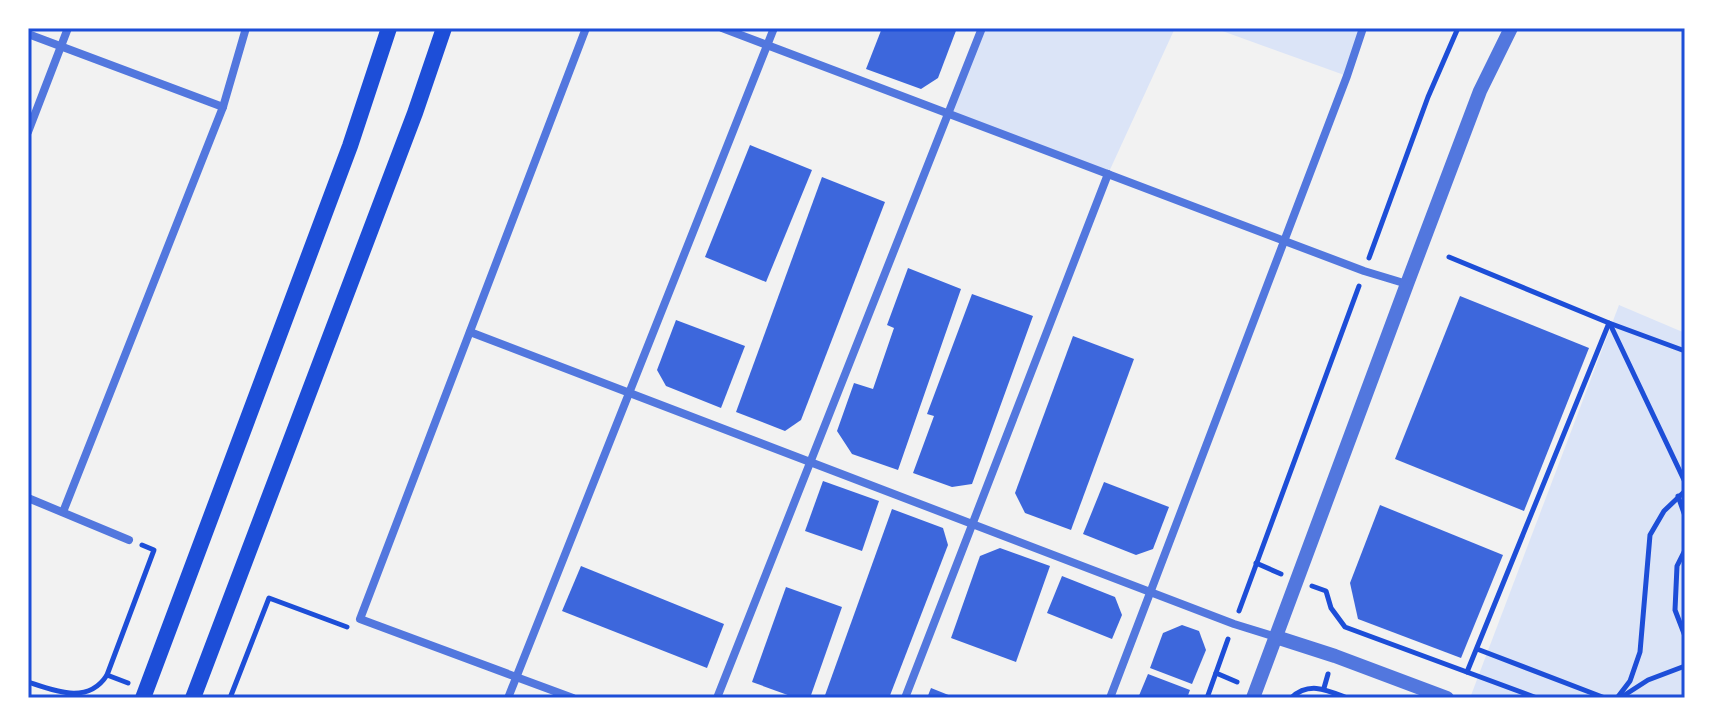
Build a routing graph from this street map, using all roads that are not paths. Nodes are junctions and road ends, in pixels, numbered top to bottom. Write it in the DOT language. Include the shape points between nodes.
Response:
graph roads {
  1 [pos="68,28"];
  2 [pos="246,28"];
  3 [pos="389,28"];
  4 [pos="444,28"];
  5 [pos="586,28"];
  6 [pos="722,28"];
  7 [pos="774,28"];
  8 [pos="982,28"];
  9 [pos="1363,28"];
  10 [pos="1511,28"];
  11 [pos="28,34"];
  12 [pos="767,45"];
  13 [pos="61,47"];
  14 [pos="223,107"];
  15 [pos="948,114"];
  16 [pos="28,132"];
  17 [pos="1108,174"];
  18 [pos="1285,241"];
  19 [pos="1407,284"];
  20 [pos="470,332"];
  21 [pos="629,393"];
  22 [pos="810,462"];
  23 [pos="28,498"];
  24 [pos="63,512"];
  25 [pos="973,524"];
  26 [pos="129,540"];
  27 [pos="1151,592"];
  28 [pos="1276,637"];
  29 [pos="517,677"];
  30 [pos="143,698"];
  31 [pos="193,698"];
  32 [pos="508,698"];
  33 [pos="573,698"];
  34 [pos="717,698"];
  35 [pos="905,698"];
  36 [pos="1110,698"];
  37 [pos="1253,698"];
  38 [pos="1447,698"];
  1 -- 13 [label="street"];
  2 -- 14 [label="street"];
  3 -- 30 [label="main road" via="350,146"];
  4 -- 31 [label="main road"];
  5 -- 20 [label="street"];
  6 -- 12 [label="street"];
  7 -- 12 [label="street"];
  8 -- 15 [label="street"];
  9 -- 18 [label="street"];
  10 -- 19 [label="street" via="1480,91"];
  11 -- 13 [label="street"];
  12 -- 15 [label="street"];
  12 -- 21 [label="street"];
  13 -- 14 [label="street"];
  13 -- 16 [label="street"];
  14 -- 24 [label="street"];
  15 -- 17 [label="street"];
  15 -- 22 [label="street"];
  17 -- 18 [label="street"];
  17 -- 25 [label="street"];
  18 -- 19 [label="street"];
  18 -- 27 [label="street"];
  19 -- 28 [label="street"];
  20 -- 21 [label="street"];
  20 -- 29 [label="street" via="360,619"];
  21 -- 22 [label="street"];
  21 -- 29 [label="street"];
  22 -- 25 [label="street"];
  22 -- 34 [label="street"];
  23 -- 24 [label="street"];
  24 -- 26 [label="street"];
  25 -- 27 [label="street"];
  25 -- 35 [label="street"];
  27 -- 28 [label="street"];
  27 -- 36 [label="street"];
  28 -- 37 [label="street"];
  28 -- 38 [label="street"];
  29 -- 32 [label="street"];
  29 -- 33 [label="street"];
}
